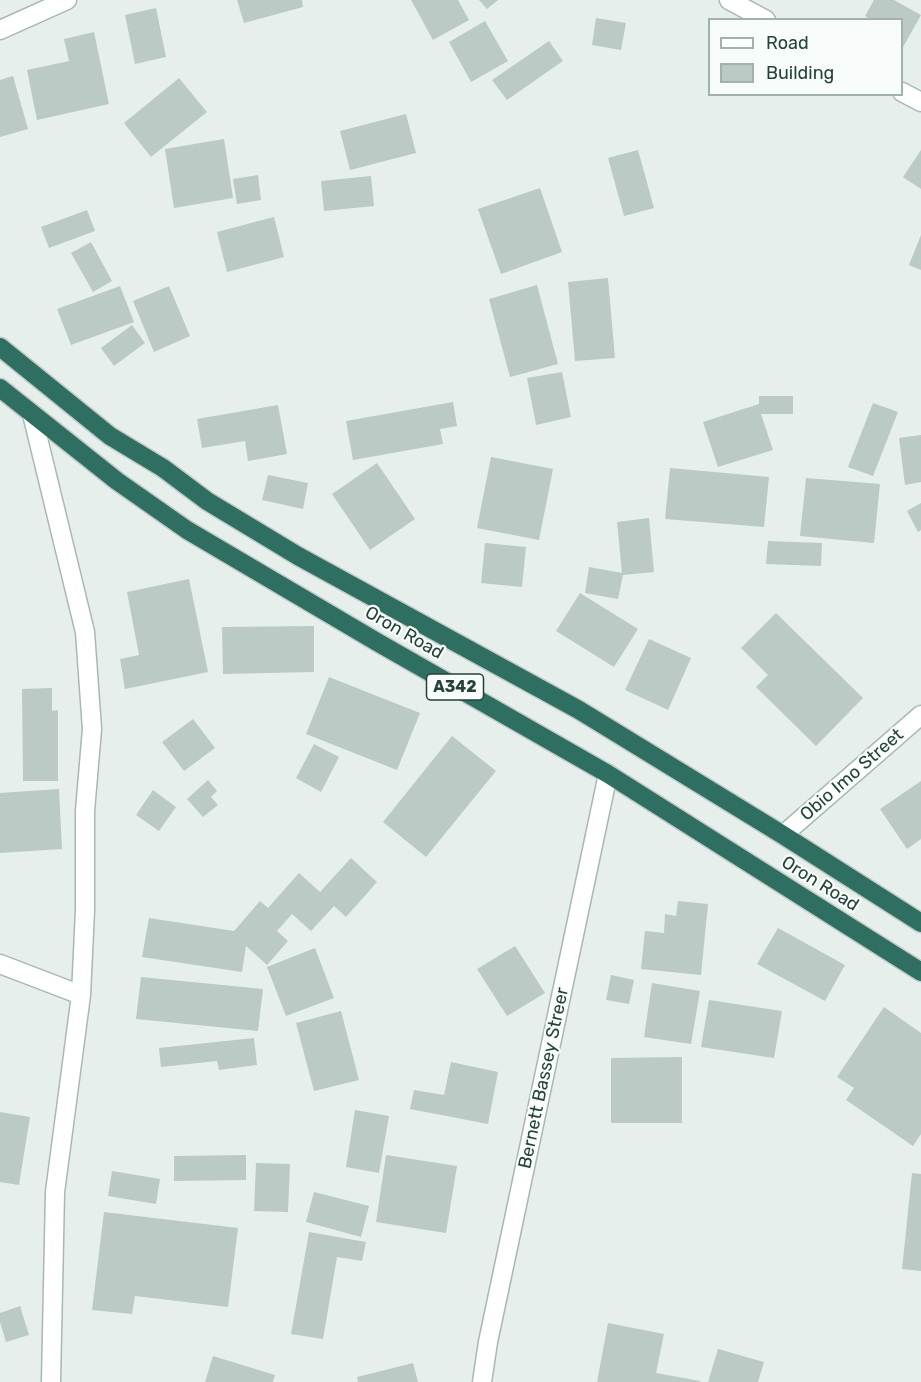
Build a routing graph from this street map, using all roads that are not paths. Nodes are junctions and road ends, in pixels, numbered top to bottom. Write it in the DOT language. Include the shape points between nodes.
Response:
graph roads {
  1 [pos="67,0"];
  2 [pos="729,0"];
  3 [pos="762,18"];
  4 [pos="0,30"];
  5 [pos="903,93"];
  6 [pos="921,102"];
  7 [pos="0,347"];
  8 [pos="0,388"];
  9 [pos="32,414"];
  10 [pos="921,715"];
  11 [pos="608,774"];
  12 [pos="783,835"];
  13 [pos="921,923"];
  14 [pos="0,964"];
  15 [pos="921,972"];
  16 [pos="81,995"];
  17 [pos="51,1382"];
  18 [pos="482,1382"];
  1 -- 4 [label="street"];
  2 -- 3 [label="street"];
  5 -- 6 [label="street"];
  7 -- 12 [label="highway, Oron Road / A342" via="110,436 207,501 298,556 579,710"];
  8 -- 9 [label="highway, Oron Road / A342"];
  9 -- 11 [label="highway, Oron Road / A342" via="187,530"];
  9 -- 16 [label="street" via="85,632 92,729 85,811"];
  10 -- 12 [label="street, Obio Imo Street"];
  11 -- 15 [label="highway, Oron Road / A342"];
  11 -- 18 [label="street, Bernett Bassey Streer"];
  12 -- 13 [label="highway, Oron Road / A342"];
  14 -- 16 [label="street"];
  16 -- 17 [label="street" via="55,1192"];
}
